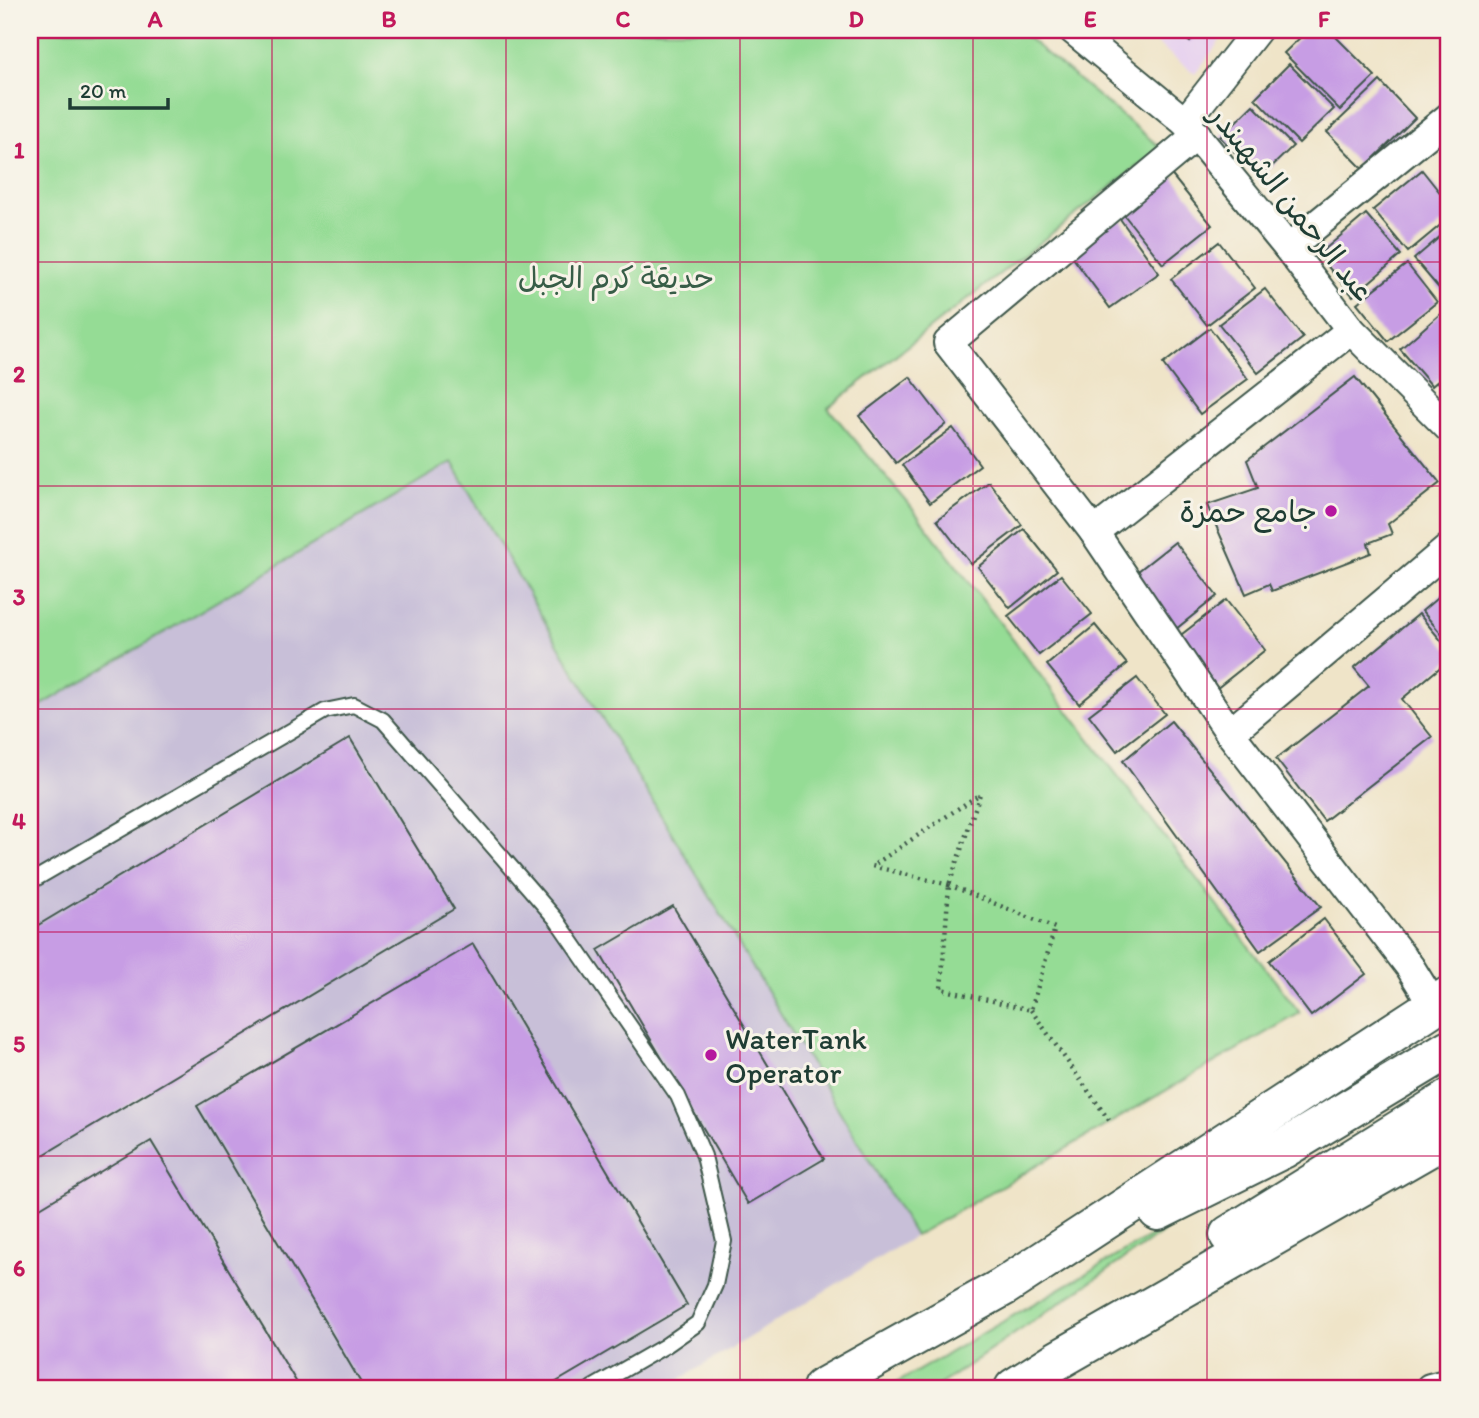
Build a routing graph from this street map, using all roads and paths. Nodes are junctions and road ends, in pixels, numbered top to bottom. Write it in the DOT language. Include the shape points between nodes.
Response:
graph roads {
  1 [pos="1073,30"];
  2 [pos="1257,30"];
  3 [pos="1447,123"];
  4 [pos="1191,129"];
  5 [pos="1288,248"];
  6 [pos="1351,330"];
  7 [pos="1447,421"];
  8 [pos="1094,532"];
  9 [pos="1449,548"];
  10 [pos="1230,733"];
  11 [pos="30,882"];
  12 [pos="949,886"];
  13 [pos="1442,1001"];
  14 [pos="1031,1010"];
  15 [pos="1449,1049"];
  16 [pos="1449,1099"];
  17 [pos="1111,1122"];
  18 [pos="1449,1136"];
  19 [pos="1003,1287"];
  20 [pos="1058,1360"];
  21 [pos="1449,1383"];
  22 [pos="592,1388"];
  23 [pos="822,1388"];
  24 [pos="1014,1388"];
  25 [pos="1430,1388"];
  1 -- 4 [label="street, عبد الرحمن الشهبندر"];
  2 -- 4 [label="street"];
  3 -- 5 [label="street"];
  4 -- 5 [label="street, عبد الرحمن الشهبندر"];
  4 -- 8 [label="street" via="948,343"];
  5 -- 6 [label="street, عبد الرحمن الشهبندر"];
  6 -- 7 [label="street, عبد الرحمن الشهبندر"];
  6 -- 8 [label="street"];
  8 -- 10 [label="street"];
  9 -- 10 [label="street"];
  10 -- 13 [label="street" via="1410,967"];
  11 -- 22 [label="lane" via="325,711 354,705 383,720 556,919 678,1096 704,1156 724,1241 715,1285 698,1323"];
  12 -- 12 [label="path" via="872,866 980,794 962,846"];
  12 -- 14 [label="path" via="941,989"];
  12 -- 14 [label="path" via="1055,928"];
  13 -- 19 [label="main road"];
  14 -- 17 [label="path"];
  15 -- 19 [label="main road" via="1283,1149"];
  16 -- 20 [label="main road" via="1245,1222"];
  18 -- 20 [label="main road"];
  19 -- 23 [label="main road"];
  20 -- 24 [label="main road"];
  21 -- 25 [label="street"];
}
